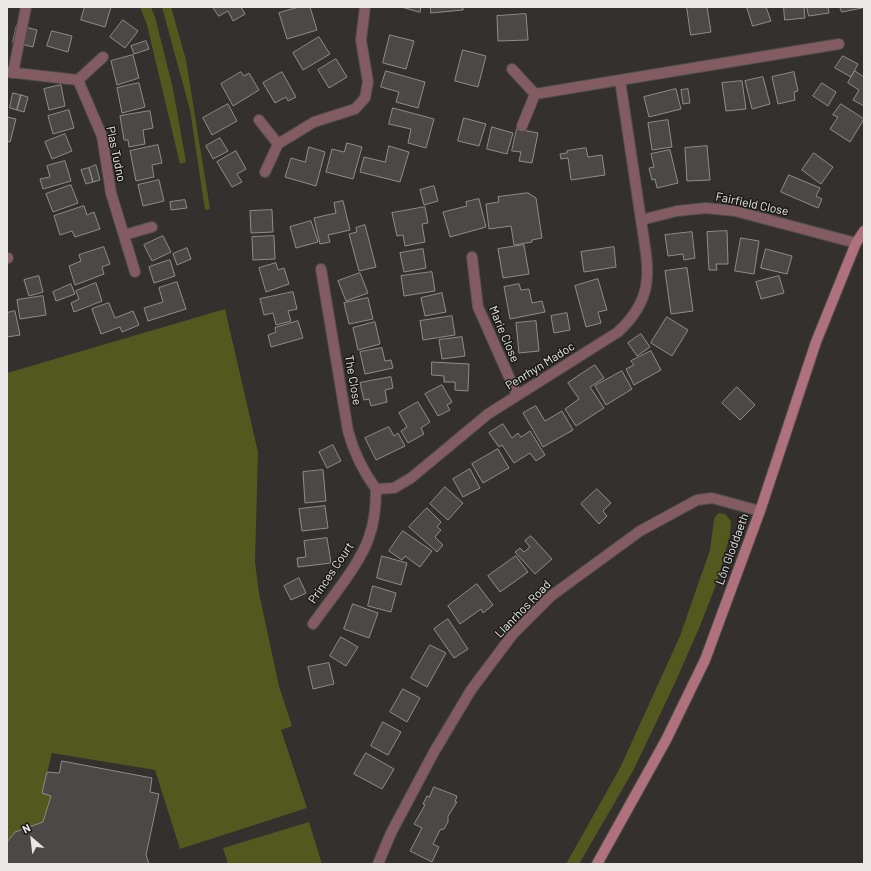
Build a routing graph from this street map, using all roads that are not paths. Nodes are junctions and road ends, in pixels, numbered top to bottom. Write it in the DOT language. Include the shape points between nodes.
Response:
graph roads {
  1 [pos="26,7"];
  2 [pos="365,7"];
  3 [pos="839,44"];
  4 [pos="103,57"];
  5 [pos="512,69"];
  6 [pos="10,72"];
  7 [pos="78,80"];
  8 [pos="620,80"];
  9 [pos="535,94"];
  10 [pos="258,120"];
  11 [pos="522,126"];
  12 [pos="278,144"];
  13 [pos="265,172"];
  14 [pos="641,220"];
  15 [pos="152,227"];
  16 [pos="864,231"];
  17 [pos="124,235"];
  18 [pos="856,243"];
  19 [pos="472,257"];
  20 [pos="321,269"];
  21 [pos="135,272"];
  22 [pos="517,395"];
  23 [pos="376,489"];
  24 [pos="760,511"];
  25 [pos="313,624"];
  26 [pos="378,864"];
  27 [pos="597,864"];
  1 -- 6 [label="street"];
  2 -- 12 [label="street" via="361,40 368,82 365,98 355,110 314,122"];
  3 -- 8 [label="street"];
  4 -- 7 [label="street"];
  5 -- 9 [label="street"];
  6 -- 7 [label="street"];
  7 -- 17 [label="street, Plas Tudno" via="102,136 111,193"];
  8 -- 9 [label="street"];
  8 -- 14 [label="street"];
  9 -- 11 [label="street"];
  10 -- 12 [label="street"];
  12 -- 13 [label="street"];
  14 -- 18 [label="street, Fairfield Close" via="677,211 706,208 734,212"];
  14 -- 22 [label="street, Penrhyn Madoc" via="648,272 640,308 618,332"];
  15 -- 17 [label="street"];
  16 -- 18 [label="street, Lôn Gloddaeth"];
  17 -- 21 [label="street, Plas Tudno"];
  18 -- 24 [label="street, Lôn Gloddaeth" via="816,342"];
  19 -- 22 [label="street, Marie Close" via="478,308"];
  20 -- 23 [label="street, The Close" via="348,430 355,456 364,474"];
  22 -- 23 [label="street, Penrhyn Madoc" via="483,418 411,478 394,488"];
  23 -- 25 [label="street, Princes Court" via="375,515 369,538"];
  24 -- 26 [label="street, Llanrhos Road" via="712,498 697,500 640,531 552,596 513,634 471,690 431,758 391,833"];
  24 -- 27 [label="street, Lôn Gloddaeth" via="705,660 666,740"];
}
